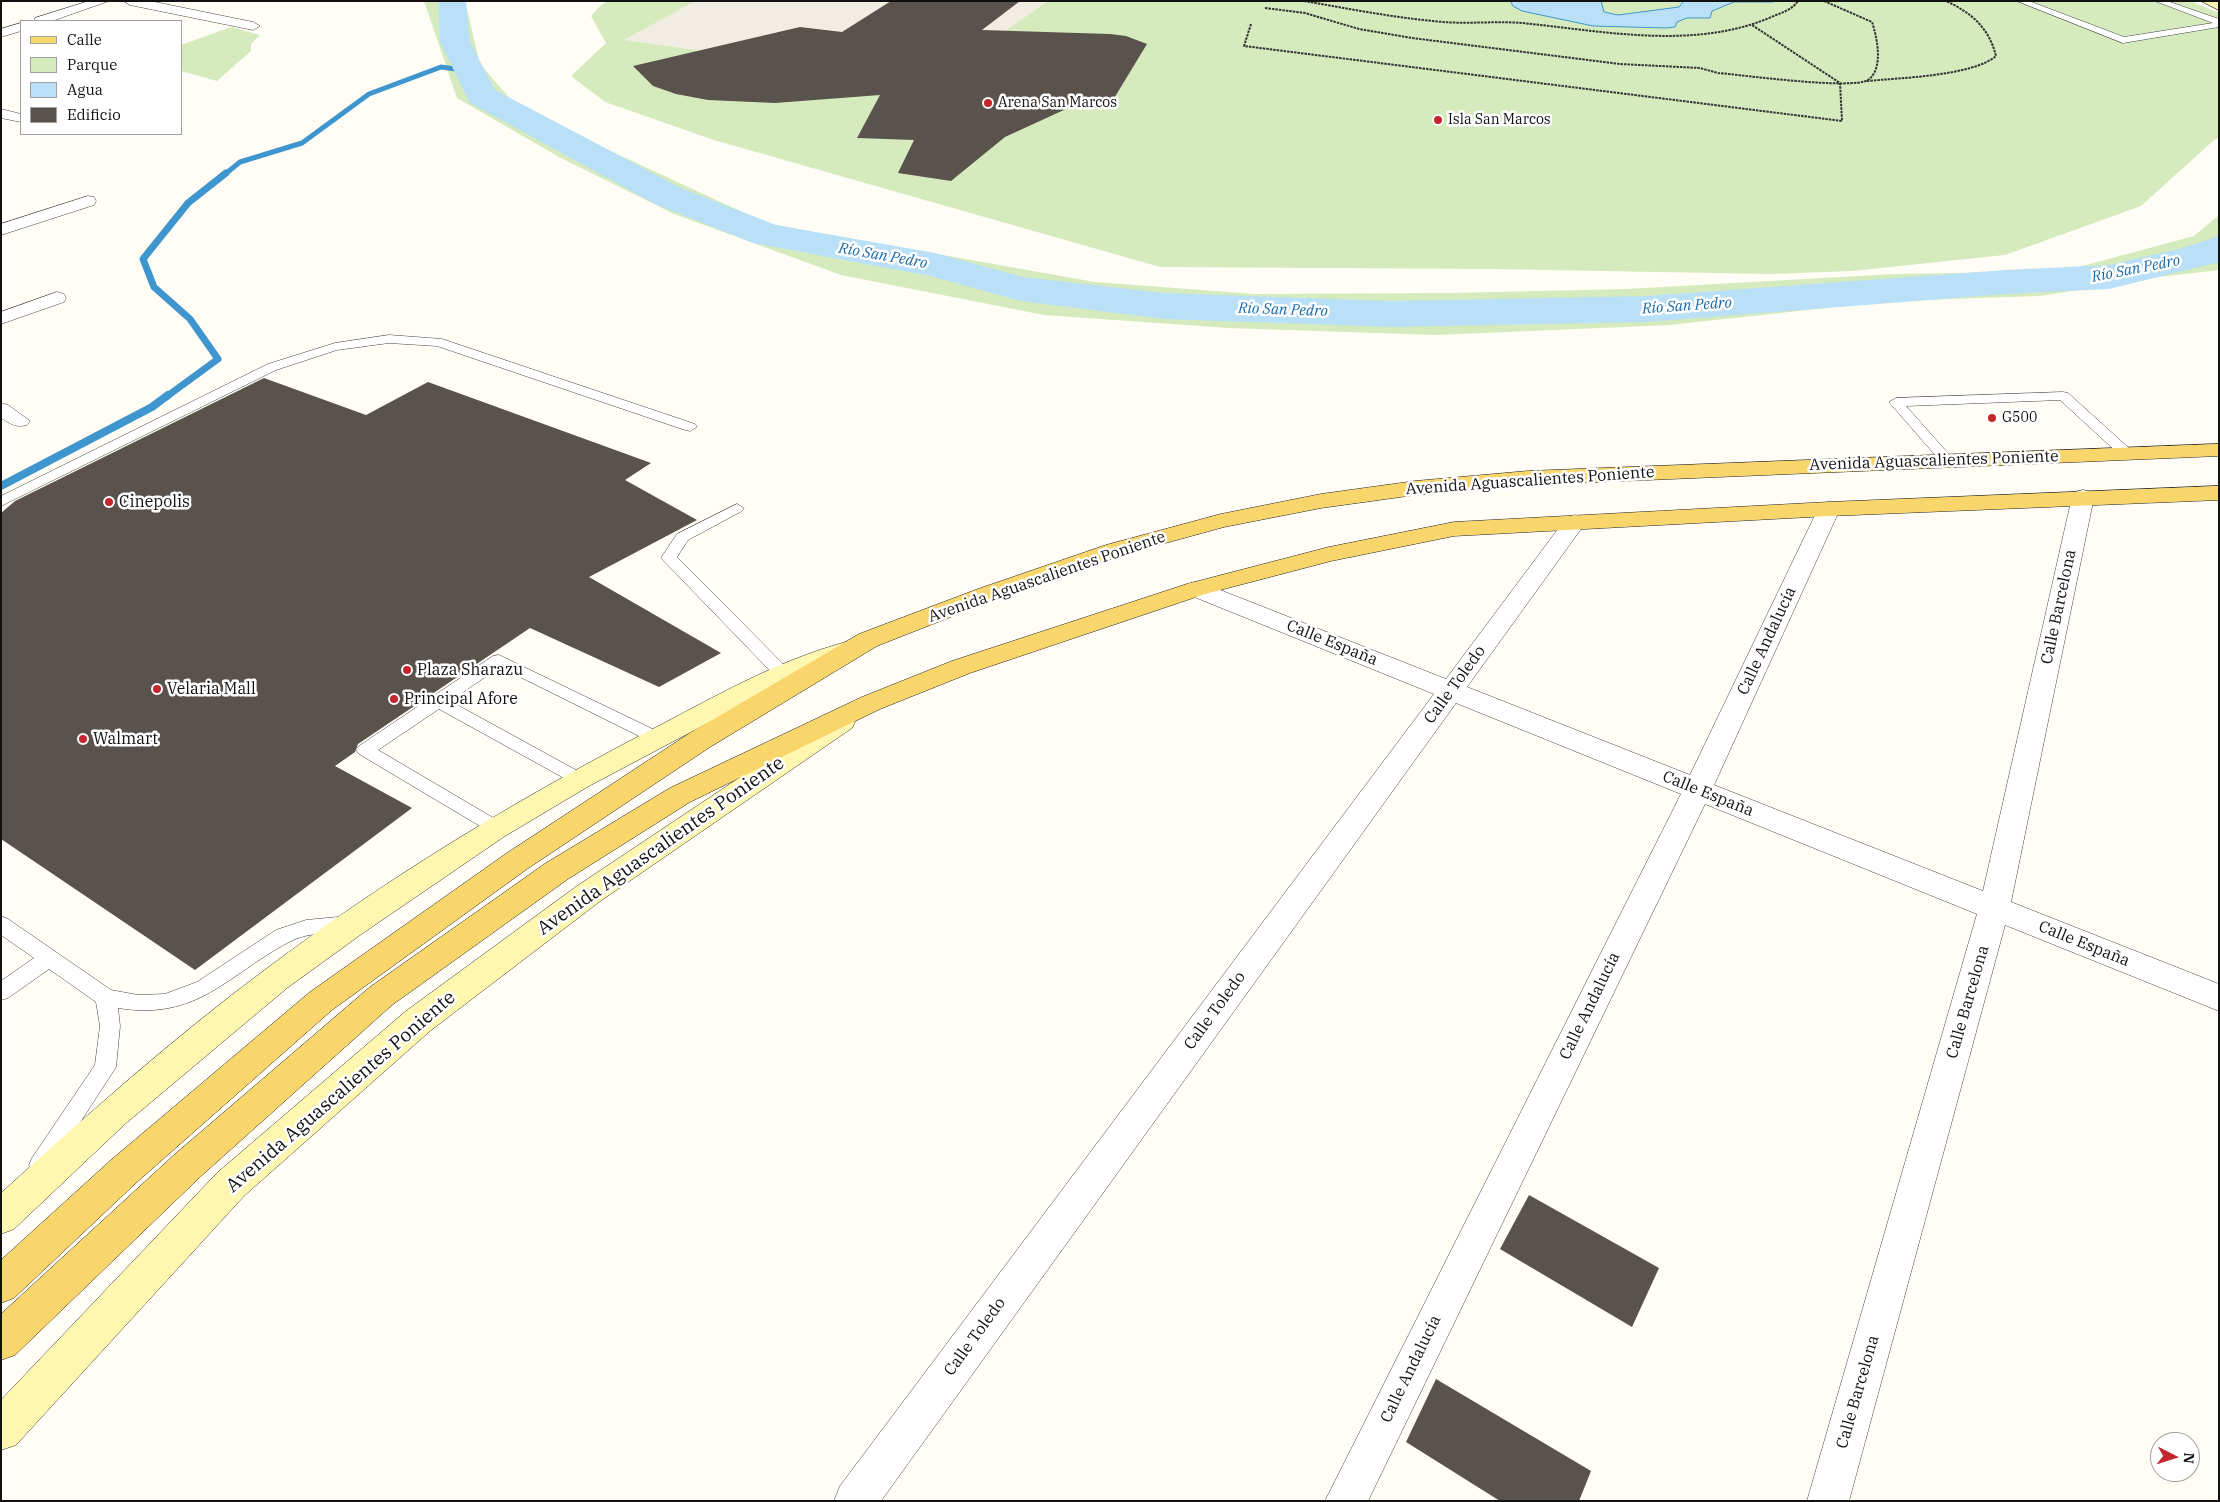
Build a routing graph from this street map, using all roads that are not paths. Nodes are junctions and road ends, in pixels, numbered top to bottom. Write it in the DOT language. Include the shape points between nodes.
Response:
graph roads {
  1 [pos="103,1"];
  2 [pos="130,1"];
  3 [pos="2021,1"];
  4 [pos="2159,1"];
  5 [pos="2207,1"];
  6 [pos="2219,6"];
  7 [pos="43,20"];
  8 [pos="2219,23"];
  9 [pos="253,26"];
  10 [pos="20,27"];
  11 [pos="1,34"];
  12 [pos="1,38"];
  13 [pos="20,42"];
  14 [pos="1,113"];
  15 [pos="19,118"];
  16 [pos="88,201"];
  17 [pos="1,230"];
  18 [pos="57,298"];
  19 [pos="1,318"];
  20 [pos="1,409"];
  21 [pos="20,422"];
  22 [pos="690,427"];
  23 [pos="2219,450"];
  24 [pos="2126,453"];
  25 [pos="1947,460"];
  26 [pos="2219,493"];
  27 [pos="2083,497"];
  28 [pos="1,502"];
  29 [pos="737,508"];
  30 [pos="1829,509"];
  31 [pos="1575,522"];
  32 [pos="1196,589"];
  33 [pos="864,643"];
  34 [pos="782,673"];
  35 [pos="1451,691"];
  36 [pos="438,701"];
  37 [pos="872,703"];
  38 [pos="659,739"];
  39 [pos="579,779"];
  40 [pos="1697,790"];
  41 [pos="495,828"];
  42 [pos="1994,908"];
  43 [pos="352,924"];
  44 [pos="2,925"];
  45 [pos="49,958"];
  46 [pos="1,992"];
  47 [pos="106,998"];
  48 [pos="2219,998"];
  49 [pos="6,1213"];
  50 [pos="1,1285"];
  51 [pos="1,1341"];
  52 [pos="1,1430"];
  53 [pos="854,1501"];
  54 [pos="1346,1501"];
  55 [pos="1828,1501"];
  1 -- 7 [label="street"];
  2 -- 9 [label="street"];
  3 -- 8 [label="lane" via="2123,40"];
  4 -- 8 [label="lane"];
  5 -- 6 [label="street"];
  10 -- 11 [label="street"];
  12 -- 13 [label="street"];
  14 -- 15 [label="street"];
  16 -- 17 [label="street"];
  18 -- 19 [label="street"];
  20 -- 21 [label="street"];
  22 -- 28 [label="lane" via="438,342 389,339 335,348 272,367"];
  23 -- 24 [label="main road, Avenida Aguascalientes Poniente"];
  24 -- 25 [label="main road, Avenida Aguascalientes Poniente"];
  24 -- 25 [label="lane" via="2062,396 1896,402"];
  25 -- 33 [label="main road, Avenida Aguascalientes Poniente" via="1528,478 1415,488 1321,501 1221,521 1114,550 987,594"];
  26 -- 27 [label="main road, Avenida Aguascalientes Poniente"];
  27 -- 30 [label="main road, Avenida Aguascalientes Poniente"];
  27 -- 42 [label="street, Calle Barcelona"];
  29 -- 34 [label="lane" via="682,537 669,558"];
  30 -- 31 [label="main road, Avenida Aguascalientes Poniente"];
  30 -- 40 [label="street, Calle Andalucía"];
  31 -- 32 [label="main road, Avenida Aguascalientes Poniente" via="1454,529 1329,554"];
  31 -- 35 [label="street, Calle Toledo"];
  32 -- 35 [label="street, Calle España"];
  32 -- 37 [label="main road, Avenida Aguascalientes Poniente" via="989,658"];
  33 -- 34 [label="street, Avenida Aguascalientes Poniente"];
  33 -- 50 [label="main road, Avenida Aguascalientes Poniente" via="700,740 516,861 321,1001 124,1171"];
  34 -- 38 [label="street, Avenida Aguascalientes Poniente"];
  35 -- 40 [label="street, Calle España"];
  35 -- 53 [label="street, Calle Toledo"];
  36 -- 38 [label="lane" via="499,660"];
  36 -- 39 [label="lane"];
  36 -- 41 [label="lane" via="365,750"];
  37 -- 51 [label="main road, Avenida Aguascalientes Poniente" via="680,795 557,871 381,996 187,1166"];
  37 -- 52 [label="street, Avenida Aguascalientes Poniente" via="596,889 418,1021 231,1184"];
  38 -- 39 [label="street, Avenida Aguascalientes Poniente"];
  39 -- 41 [label="street, Avenida Aguascalientes Poniente"];
  40 -- 42 [label="street, Calle España"];
  40 -- 54 [label="street, Calle Andalucía"];
  41 -- 43 [label="street, Avenida Aguascalientes Poniente"];
  42 -- 48 [label="street, Calle España"];
  42 -- 55 [label="street, Calle Barcelona"];
  43 -- 47 [label="lane" via="313,925 283,936 204,988 165,1002 138,1003"];
  43 -- 49 [label="street, Avenida Aguascalientes Poniente" via="276,979 113,1113"];
  44 -- 45 [label="lane"];
  45 -- 46 [label="lane"];
  45 -- 47 [label="lane"];
  47 -- 49 [label="lane" via="110,1026 105,1067"];
}
